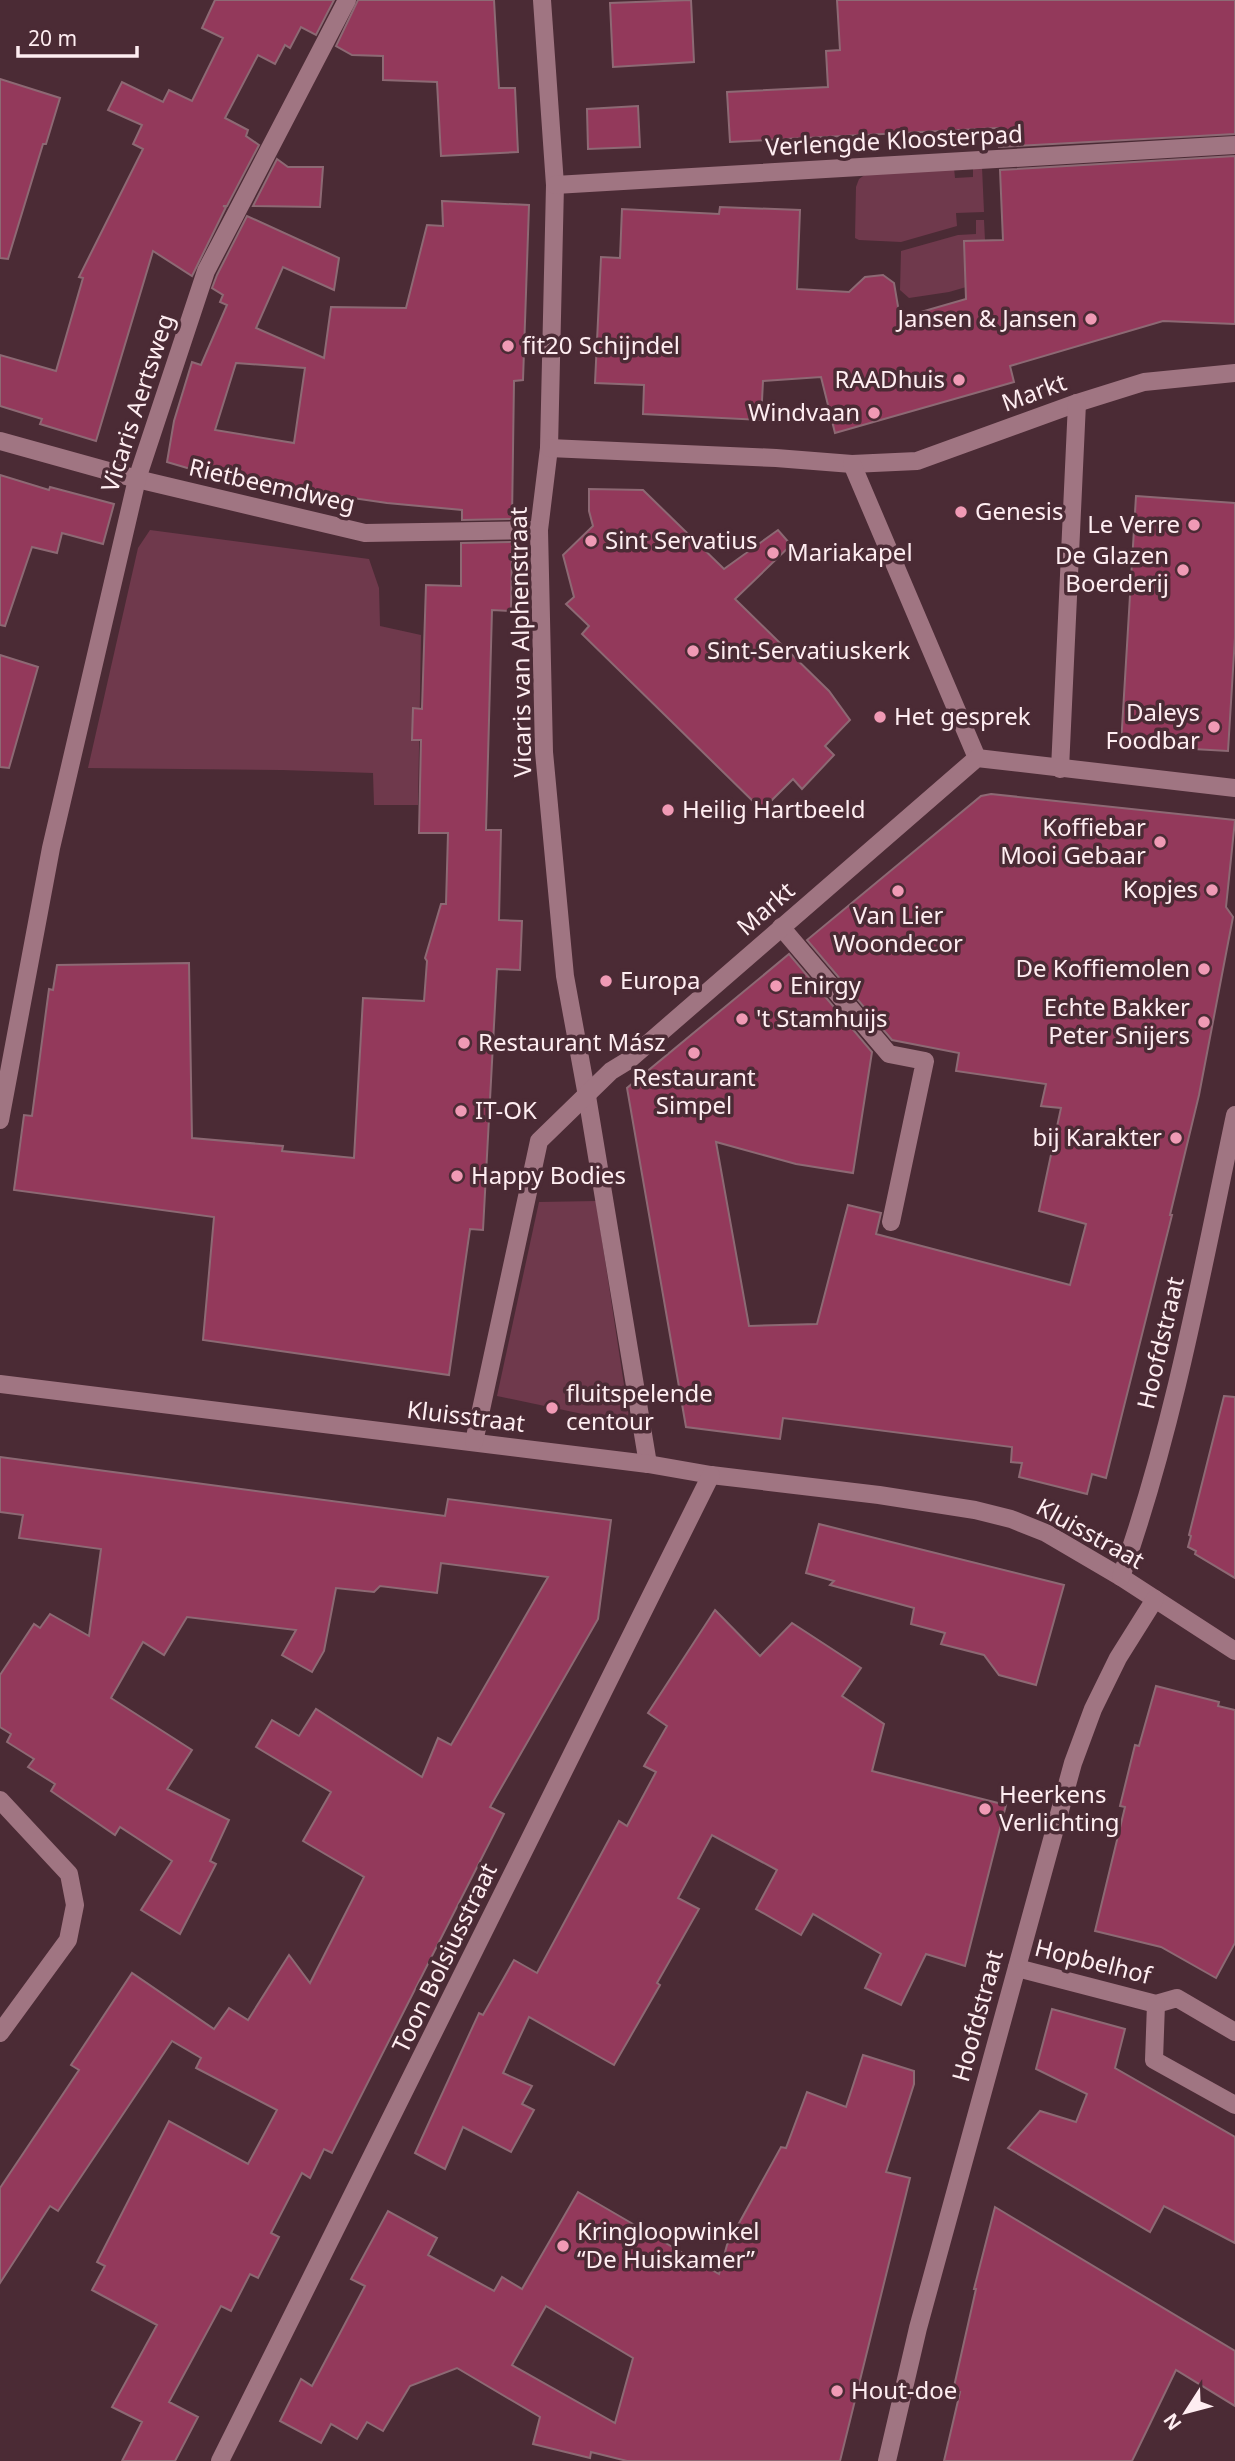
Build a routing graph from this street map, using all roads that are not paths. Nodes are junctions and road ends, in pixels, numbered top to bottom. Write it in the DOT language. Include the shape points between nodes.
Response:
graph roads {
  1 [pos="347,0"];
  2 [pos="542,0"];
  3 [pos="1235,145"];
  4 [pos="555,185"];
  5 [pos="1235,373"];
  6 [pos="1077,403"];
  7 [pos="0,441"];
  8 [pos="549,448"];
  9 [pos="852,464"];
  10 [pos="137,479"];
  11 [pos="539,530"];
  12 [pos="977,758"];
  13 [pos="1060,769"];
  14 [pos="1235,788"];
  15 [pos="781,927"];
  16 [pos="587,1096"];
  17 [pos="1235,1115"];
  18 [pos="0,1120"];
  19 [pos="891,1222"];
  20 [pos="0,1384"];
  21 [pos="474,1442"];
  22 [pos="648,1464"];
  23 [pos="711,1475"];
  24 [pos="1121,1577"];
  25 [pos="1155,1599"];
  26 [pos="1235,1651"];
  27 [pos="0,1800"];
  28 [pos="1017,1968"];
  29 [pos="1156,2004"];
  30 [pos="1235,2032"];
  31 [pos="0,2033"];
  32 [pos="1235,2105"];
  33 [pos="220,2461"];
  34 [pos="887,2461"];
  1 -- 10 [label="street, Vicaris Aertsweg" via="206,271"];
  2 -- 4 [label="street, Vicaris van Alphenstraat"];
  3 -- 4 [label="street, Verlengde Kloosterpad"];
  4 -- 8 [label="street, Vicaris van Alphenstraat"];
  5 -- 6 [label="street, Markt" via="1144,382"];
  6 -- 9 [label="street, Markt" via="917,461"];
  6 -- 13 [label="street"];
  7 -- 10 [label="street, Rietbeemdweg"];
  8 -- 9 [label="street, Markt"];
  8 -- 11 [label="street, Vicaris van Alphenstraat"];
  9 -- 12 [label="street"];
  10 -- 11 [label="street, Rietbeemdweg" via="365,533"];
  10 -- 18 [label="street, Vicaris Aertsweg" via="51,848"];
  11 -- 16 [label="street, Vicaris van Alphenstraat" via="544,752 565,976"];
  12 -- 13 [label="street"];
  12 -- 15 [label="street, Markt"];
  13 -- 14 [label="street"];
  15 -- 16 [label="street, Markt"];
  15 -- 19 [label="street" via="889,1054 925,1061"];
  16 -- 21 [label="street" via="539,1141"];
  16 -- 22 [label="street, Vicaris van Alphenstraat"];
  17 -- 24 [label="street, Hoofdstraat" via="1172,1412"];
  20 -- 21 [label="street, Kluisstraat"];
  21 -- 22 [label="street, Kluisstraat"];
  22 -- 23 [label="street, Kluisstraat"];
  23 -- 24 [label="street, Kluisstraat" via="975,1510 1046,1533"];
  23 -- 33 [label="street, Toon Bolsiusstraat"];
  24 -- 25 [label="street, Kluisstraat"];
  25 -- 26 [label="street, Kluisstraat"];
  25 -- 28 [label="street, Hoofdstraat" via="1093,1709 1073,1763"];
  27 -- 31 [label="street" via="69,1874 75,1905 68,1940"];
  28 -- 29 [label="street, Hopbelhof"];
  28 -- 34 [label="street, Hoofdstraat" via="918,2328"];
  29 -- 30 [label="street, Hopbelhof" via="1177,1998"];
  29 -- 32 [label="street, Hopbelhof" via="1154,2060"];
}
